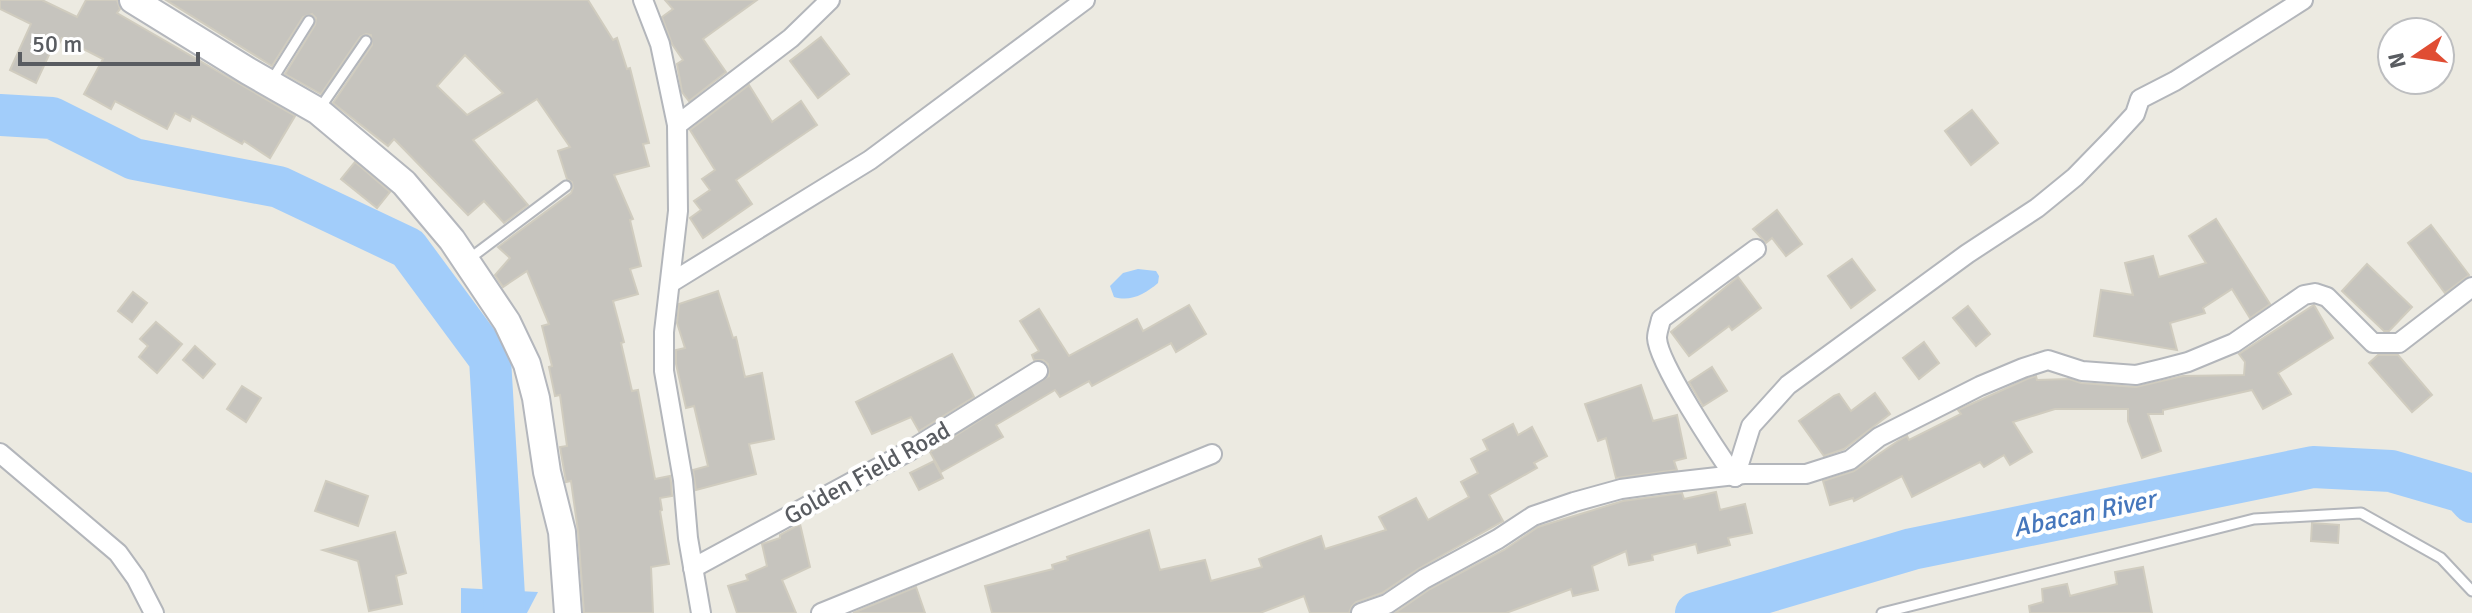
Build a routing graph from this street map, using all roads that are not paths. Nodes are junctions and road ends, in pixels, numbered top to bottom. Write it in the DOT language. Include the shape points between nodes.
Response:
graph roads {
  1 [pos="133,0"];
  2 [pos="643,0"];
  3 [pos="830,0"];
  4 [pos="1085,0"];
  5 [pos="2303,0"];
  6 [pos="309,21"];
  7 [pos="366,41"];
  8 [pos="270,83"];
  9 [pos="318,111"];
  10 [pos="677,125"];
  11 [pos="566,186"];
  12 [pos="1756,249"];
  13 [pos="466,261"];
  14 [pos="672,282"];
  15 [pos="2472,287"];
  16 [pos="1038,371"];
  17 [pos="0,453"];
  18 [pos="1212,454"];
  19 [pos="1735,477"];
  20 [pos="693,568"];
  21 [pos="2472,591"];
  22 [pos="154,613"];
  23 [pos="568,613"];
  24 [pos="701,613"];
  25 [pos="821,613"];
  26 [pos="1361,613"];
  27 [pos="1882,613"];
  1 -- 8 [label="street"];
  2 -- 10 [label="street" via="660,44"];
  3 -- 10 [label="street" via="791,38"];
  4 -- 14 [label="street" via="870,160"];
  5 -- 19 [label="street" via="2140,99 2135,114 2112,139 2037,208 1788,385 1751,426"];
  6 -- 8 [label="lane"];
  7 -- 9 [label="lane"];
  8 -- 9 [label="street"];
  9 -- 13 [label="street" via="404,183"];
  10 -- 14 [label="street"];
  11 -- 13 [label="lane"];
  12 -- 19 [label="street" via="1661,319 1657,339 1707,437"];
  13 -- 23 [label="street" via="507,322 527,364 562,532"];
  14 -- 20 [label="street" via="664,371"];
  15 -- 19 [label="street" via="2399,343 2373,343 2327,297 2304,295 2234,343 2188,362 2136,375 2082,371 2048,360 1980,386 1879,437 1850,460 1806,474"];
  16 -- 20 [label="street, Golden Field Road" via="911,450"];
  17 -- 22 [label="street" via="118,553"];
  18 -- 25 [label="street"];
  19 -- 26 [label="street" via="1621,489 1533,516 1387,604"];
  20 -- 24 [label="street"];
  21 -- 27 [label="lane" via="2441,558 2361,513 2254,519"];
}
